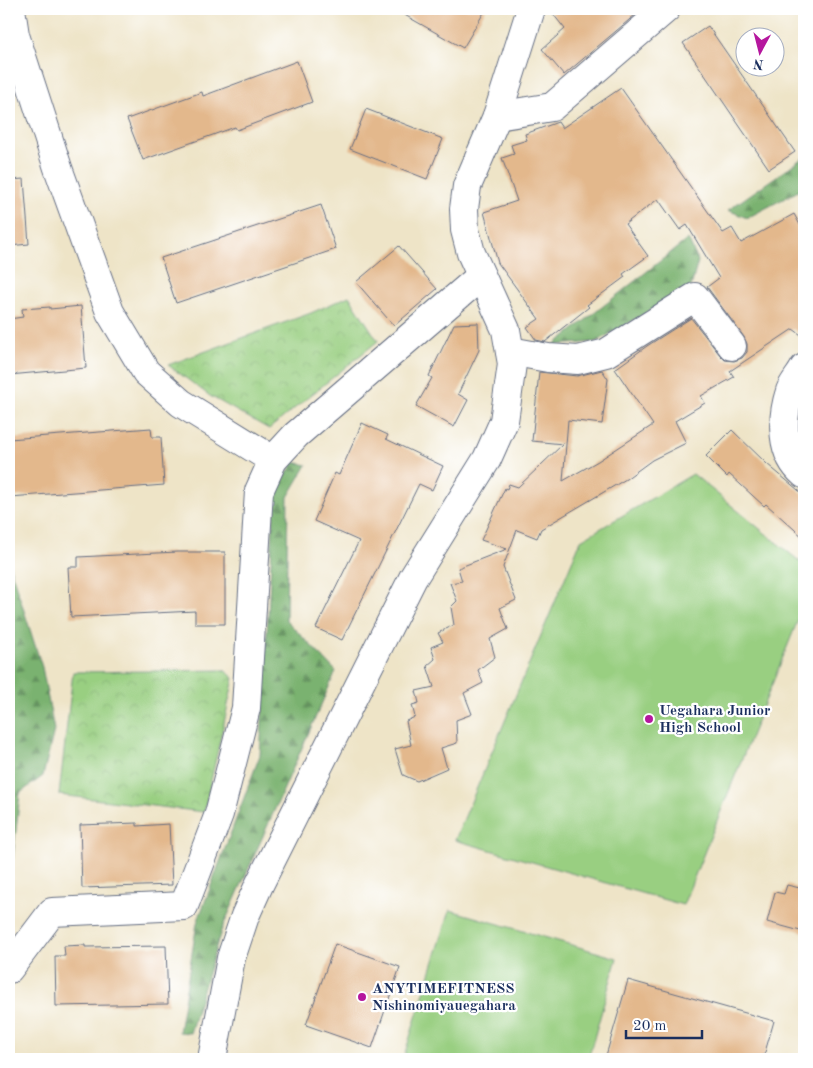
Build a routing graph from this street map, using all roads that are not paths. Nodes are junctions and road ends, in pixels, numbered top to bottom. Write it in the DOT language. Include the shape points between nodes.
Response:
graph roads {
  1 [pos="11,9"];
  2 [pos="531,9"];
  3 [pos="666,9"];
  4 [pos="496,116"];
  5 [pos="481,276"];
  6 [pos="732,346"];
  7 [pos="510,351"];
  8 [pos="804,368"];
  9 [pos="273,460"];
  10 [pos="804,474"];
  11 [pos="9,969"];
  12 [pos="212,1059"];
  1 -- 9 [label="street" via="15,34 58,168 110,312 146,372 181,403"];
  2 -- 4 [label="street"];
  3 -- 4 [label="street" via="552,107"];
  4 -- 5 [label="street" via="467,186 464,210 465,230"];
  5 -- 7 [label="street" via="506,330"];
  5 -- 9 [label="street" via="296,435"];
  6 -- 7 [label="street" via="695,296 606,353 578,360"];
  7 -- 12 [label="street" via="512,364 504,421 487,459 413,578 245,916 231,958"];
  8 -- 10 [label="street" via="791,390 783,420 786,444"];
  9 -- 11 [label="street" via="259,491 246,708 219,814 184,906 52,912"];
}
